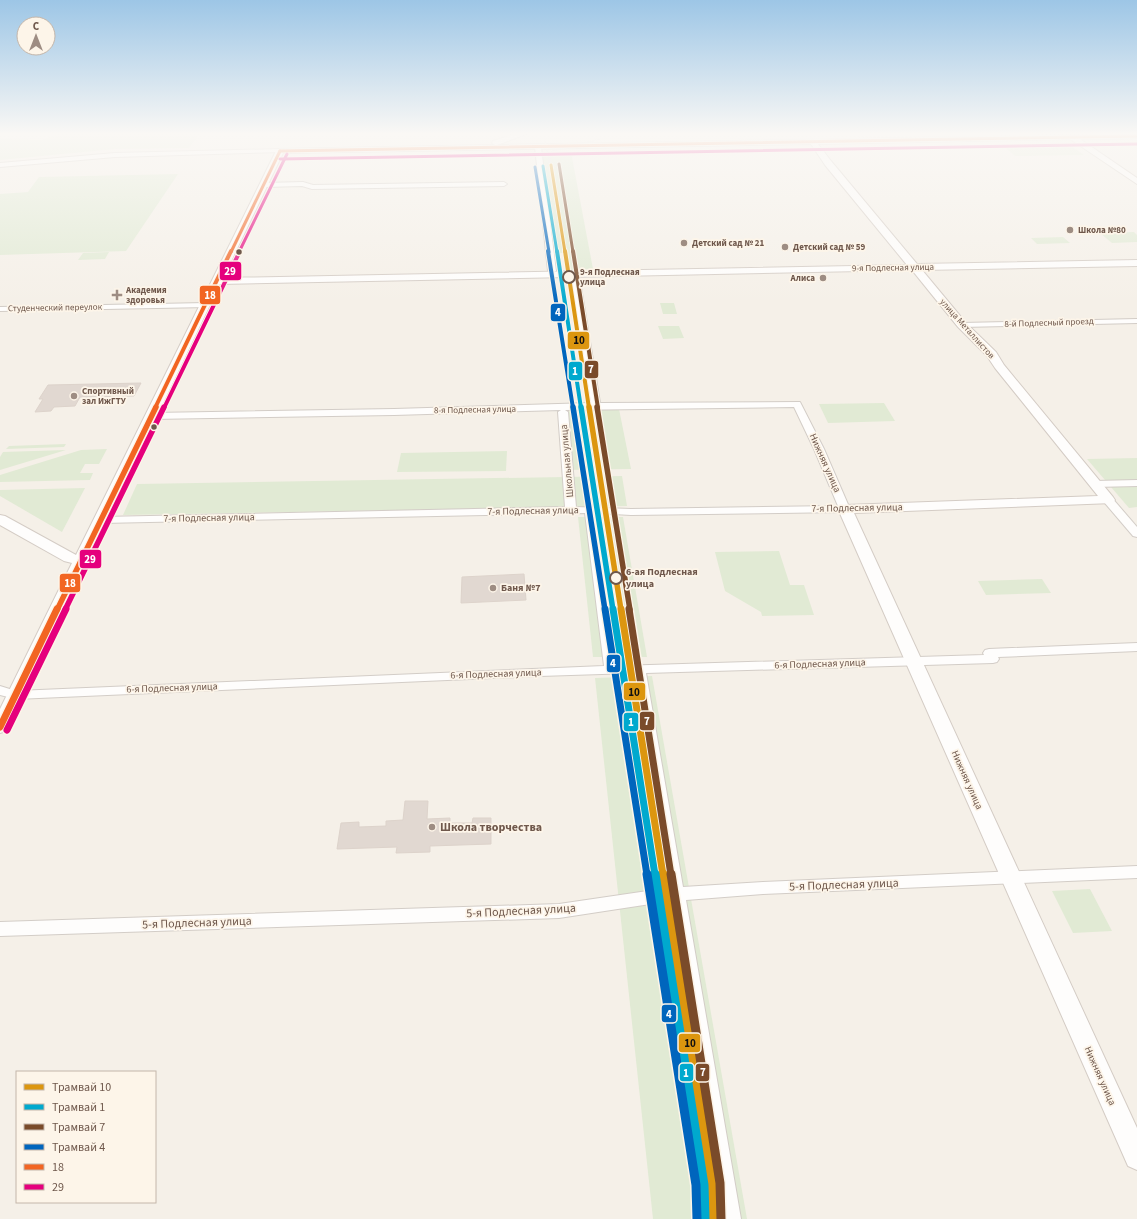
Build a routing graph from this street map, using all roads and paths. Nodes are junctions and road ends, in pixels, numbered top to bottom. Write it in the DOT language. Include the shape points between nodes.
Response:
graph roads {
  1 [pos="262,190"];
  2 [pos="543,190"];
  3 [pos="850,190"];
  4 [pos="1137,263"];
  5 [pos="915,268"];
  6 [pos="552,271"];
  7 [pos="575,275"];
  8 [pos="217,282"];
  9 [pos="206,305"];
  10 [pos="0,309"];
  11 [pos="1137,320"];
  12 [pos="962,325"];
  13 [pos="797,404"];
  14 [pos="596,406"];
  15 [pos="563,412"];
  16 [pos="152,416"];
  17 [pos="1137,483"];
  18 [pos="1095,484"];
  19 [pos="1108,500"];
  20 [pos="845,509"];
  21 [pos="571,510"];
  22 [pos="590,510"];
  23 [pos="0,519"];
  24 [pos="102,520"];
  25 [pos="1137,534"];
  26 [pos="83,560"];
  27 [pos="1137,647"];
  28 [pos="914,661"];
  29 [pos="639,669"];
  30 [pos="611,670"];
  31 [pos="8,692"];
  32 [pos="0,727"];
  33 [pos="1137,872"];
  34 [pos="1011,878"];
  35 [pos="677,895"];
  36 [pos="0,929"];
  37 [pos="1137,1157"];
  38 [pos="731,1219"];
  1 -- 8 [label="street"];
  2 -- 6 [label="street"];
  3 -- 5 [label="street, улица Металлистов"];
  4 -- 5 [label="street, 9-я Подлесная улица"];
  5 -- 7 [label="street, 9-я Подлесная улица"];
  5 -- 12 [label="street, улица Металлистов"];
  7 -- 8 [label="street, 9-я Подлесная улица"];
  7 -- 14 [label="street"];
  8 -- 9 [label="street"];
  9 -- 10 [label="street, Студенческий переулок"];
  9 -- 16 [label="street"];
  11 -- 12 [label="street, 8-й Подлесный проезд"];
  12 -- 18 [label="street, улица Металлистов" via="992,354"];
  13 -- 14 [label="street, 8-я Подлесная улица"];
  13 -- 20 [label="street, Нижняя улица"];
  14 -- 16 [label="street, 8-я Подлесная улица"];
  15 -- 21 [label="street, Школьная улица"];
  16 -- 24 [label="street"];
  17 -- 18 [label="street"];
  18 -- 19 [label="street, улица Металлистов"];
  19 -- 20 [label="street, 7-я Подлесная улица"];
  19 -- 25 [label="street, улица Металлистов"];
  20 -- 22 [label="street, 7-я Подлесная улица" via="631,512"];
  20 -- 28 [label="street, Нижняя улица"];
  21 -- 22 [label="street, 7-я Подлесная улица"];
  21 -- 24 [label="street, 7-я Подлесная улица"];
  22 -- 30 [label="street"];
  23 -- 26 [label="street" via="69,558"];
  24 -- 26 [label="street"];
  26 -- 31 [label="street"];
  27 -- 28 [label="street, 6-я Подлесная улица"];
  28 -- 29 [label="street, 6-я Подлесная улица"];
  28 -- 34 [label="street, Нижняя улица"];
  29 -- 30 [label="street, 6-я Подлесная улица"];
  29 -- 35 [label="street"];
  30 -- 31 [label="street, 6-я Подлесная улица"];
  31 -- 32 [label="street"];
  33 -- 34 [label="street, 5-я Подлесная улица"];
  34 -- 35 [label="street, 5-я Подлесная улица" via="763,888"];
  34 -- 37 [label="street, Нижняя улица"];
  35 -- 36 [label="street, 5-я Подлесная улица" via="558,911"];
  35 -- 38 [label="street"];
}
